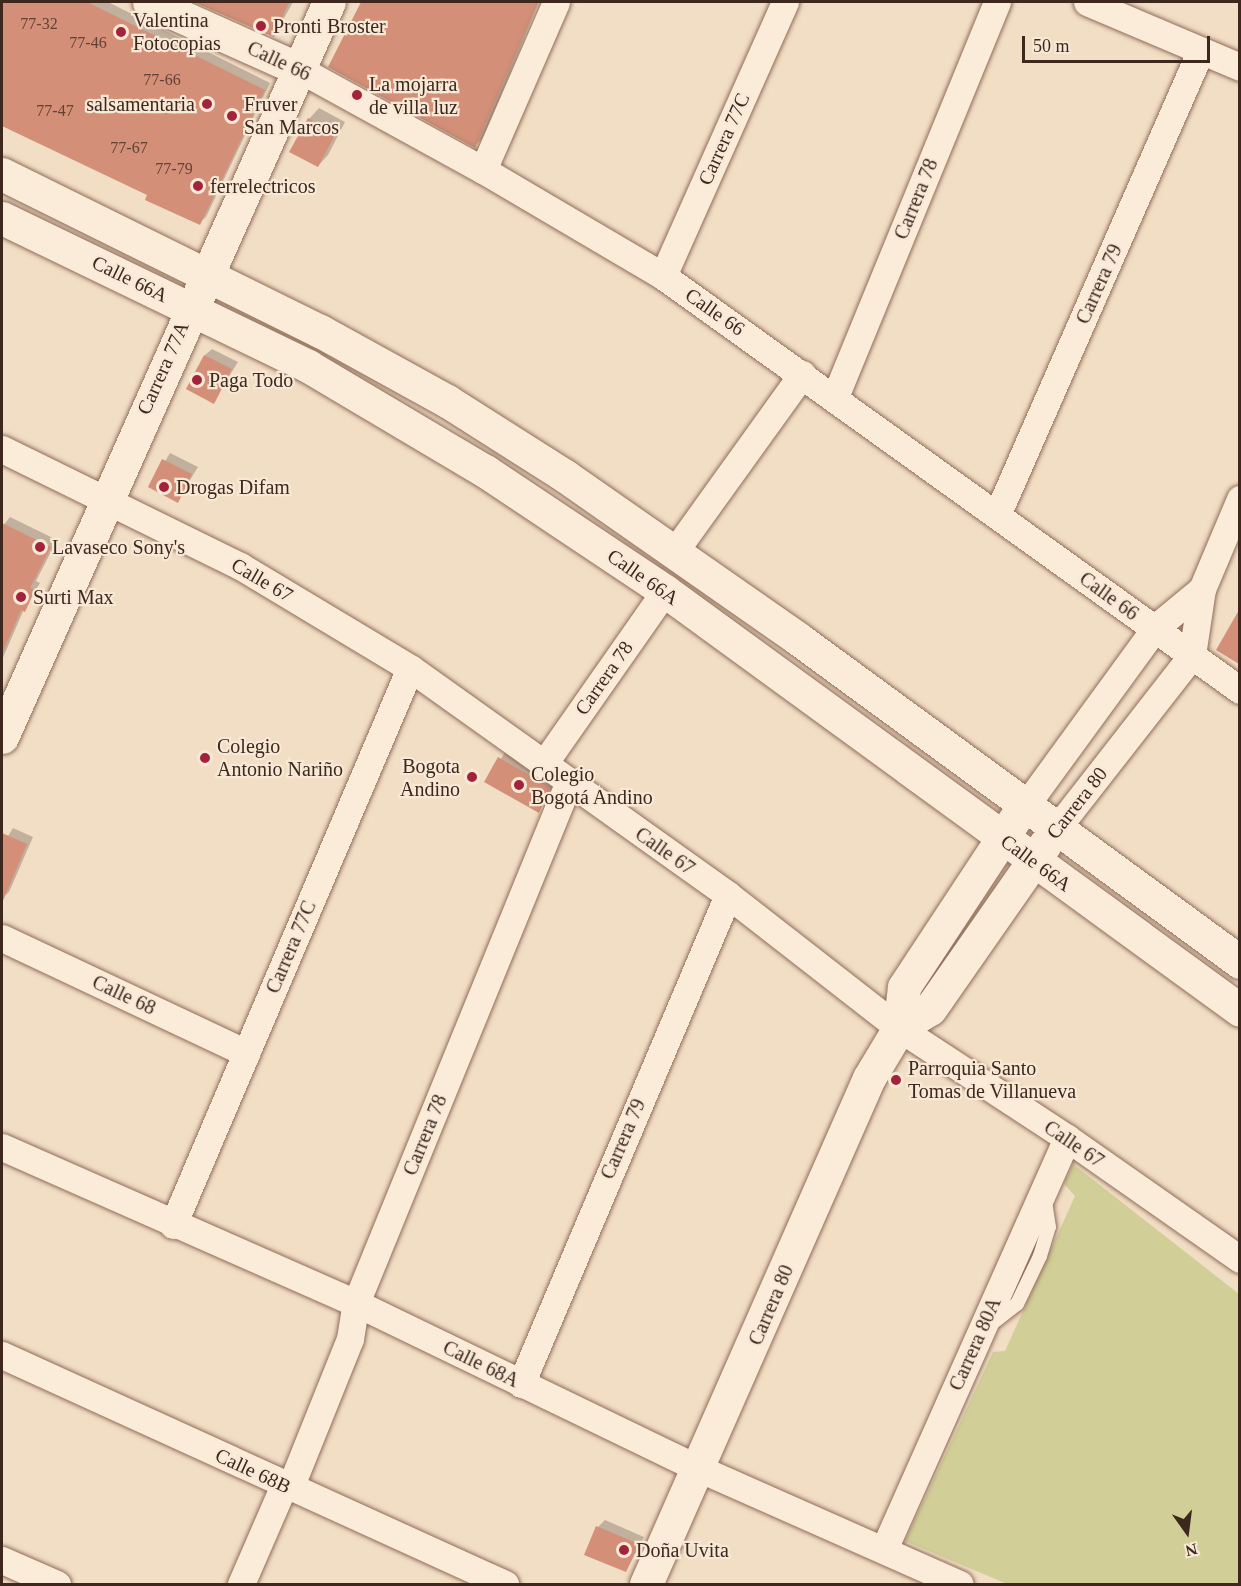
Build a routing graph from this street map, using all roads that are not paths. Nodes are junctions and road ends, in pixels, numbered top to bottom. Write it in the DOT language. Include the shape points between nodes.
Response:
graph roads {
  1 [pos="149,2"];
  2 [pos="329,2"];
  3 [pos="556,2"];
  4 [pos="785,2"];
  5 [pos="997,2"];
  6 [pos="1087,2"];
  7 [pos="1200,52"];
  8 [pos="1239,67"];
  9 [pos="299,69"];
  10 [pos="483,170"];
  11 [pos="2,174"];
  12 [pos="2,218"];
  13 [pos="206,274"];
  14 [pos="663,276"];
  15 [pos="190,308"];
  16 [pos="802,374"];
  17 [pos="835,398"];
  18 [pos="2,449"];
  19 [pos="1239,499"];
  20 [pos="104,501"];
  21 [pos="997,515"];
  22 [pos="675,551"];
  23 [pos="1202,589"];
  24 [pos="665,591"];
  25 [pos="1155,628"];
  26 [pos="1192,655"];
  27 [pos="410,668"];
  28 [pos="1239,690"];
  29 [pos="2,737"];
  30 [pos="543,765"];
  31 [pos="568,784"];
  32 [pos="1026,805"];
  33 [pos="1057,828"];
  34 [pos="1000,837"];
  35 [pos="1032,861"];
  36 [pos="728,895"];
  37 [pos="2,938"];
  38 [pos="1239,963"];
  39 [pos="1239,1010"];
  40 [pos="899,1028"];
  41 [pos="246,1053"];
  42 [pos="1067,1137"];
  43 [pos="2,1147"];
  44 [pos="173,1225"];
  45 [pos="1239,1259"];
  46 [pos="357,1303"];
  47 [pos="2,1355"];
  48 [pos="521,1384"];
  49 [pos="700,1469"];
  50 [pos="287,1486"];
  51 [pos="884,1550"];
  52 [pos="2,1560"];
  53 [pos="57,1584"];
  54 [pos="241,1584"];
  55 [pos="505,1584"];
  56 [pos="646,1584"];
  57 [pos="960,1584"];
  1 -- 9 [label="street, Calle 66"];
  2 -- 9 [label="street, Carrera 77A"];
  3 -- 10 [label="street"];
  4 -- 14 [label="street, Carrera 77C"];
  5 -- 17 [label="street, Carrera 78"];
  6 -- 7 [label="street"];
  7 -- 8 [label="street"];
  7 -- 21 [label="street, Carrera 79"];
  9 -- 10 [label="street, Calle 66"];
  9 -- 13 [label="street, Carrera 77A"];
  10 -- 14 [label="street, Calle 66"];
  11 -- 13 [label="street, Calle 66A"];
  12 -- 15 [label="street, Calle 66A"];
  13 -- 15 [label="street, Carrera 77A"];
  13 -- 22 [label="street, Calle 66A" via="447,402"];
  14 -- 16 [label="street, Calle 66"];
  15 -- 20 [label="street, Carrera 77A"];
  15 -- 24 [label="street, Calle 66A" via="407,422"];
  16 -- 17 [label="street, Calle 66"];
  16 -- 22 [label="street"];
  17 -- 21 [label="street, Calle 66"];
  18 -- 20 [label="street, Calle 67"];
  19 -- 23 [label="street, Carrera 80"];
  20 -- 27 [label="street, Calle 67" via="240,566"];
  20 -- 29 [label="street, Carrera 77A"];
  21 -- 25 [label="street, Calle 66"];
  22 -- 32 [label="street, Calle 66A"];
  23 -- 25 [label="street, Carrera 80"];
  23 -- 26 [label="street, Carrera 80"];
  24 -- 30 [label="street, Carrera 78"];
  24 -- 34 [label="street, Calle 66A"];
  25 -- 26 [label="street, Calle 66"];
  25 -- 32 [label="street, Carrera 80"];
  26 -- 28 [label="street, Calle 66"];
  26 -- 33 [label="street, Carrera 80"];
  27 -- 30 [label="street, Calle 67"];
  27 -- 41 [label="street, Carrera 77C"];
  30 -- 31 [label="street, Calle 67"];
  31 -- 36 [label="street, Calle 67"];
  31 -- 46 [label="street, Carrera 78"];
  32 -- 33 [label="street, Calle 66A"];
  32 -- 34 [label="street, Carrera 80"];
  33 -- 35 [label="street, Carrera 80"];
  33 -- 38 [label="street, Calle 66A"];
  34 -- 35 [label="street, Calle 66A"];
  34 -- 40 [label="street, Carrera 80" via="904,987"];
  35 -- 39 [label="street, Calle 66A"];
  35 -- 40 [label="street, Carrera 80" via="930,1009"];
  36 -- 40 [label="street, Calle 67"];
  36 -- 48 [label="street, Carrera 79"];
  37 -- 41 [label="street, Calle 68"];
  40 -- 42 [label="street, Calle 67"];
  40 -- 49 [label="street, Carrera 80" via="869,1078"];
  41 -- 44 [label="street, Carrera 77C"];
  42 -- 45 [label="street, Calle 67"];
  42 -- 51 [label="street, Carrera 80A"];
  43 -- 44 [label="street, Calle 68A"];
  44 -- 46 [label="street, Calle 68A"];
  46 -- 48 [label="street, Calle 68A"];
  46 -- 50 [label="street, Carrera 78" via="350,1339"];
  47 -- 50 [label="street, Calle 68B"];
  48 -- 49 [label="street, Calle 68A"];
  49 -- 51 [label="street, Calle 68A"];
  49 -- 56 [label="street, Carrera 80"];
  50 -- 54 [label="street, Carrera 78"];
  50 -- 55 [label="street, Calle 68B"];
  51 -- 57 [label="street, Calle 68A"];
  52 -- 53 [label="street"];
}
